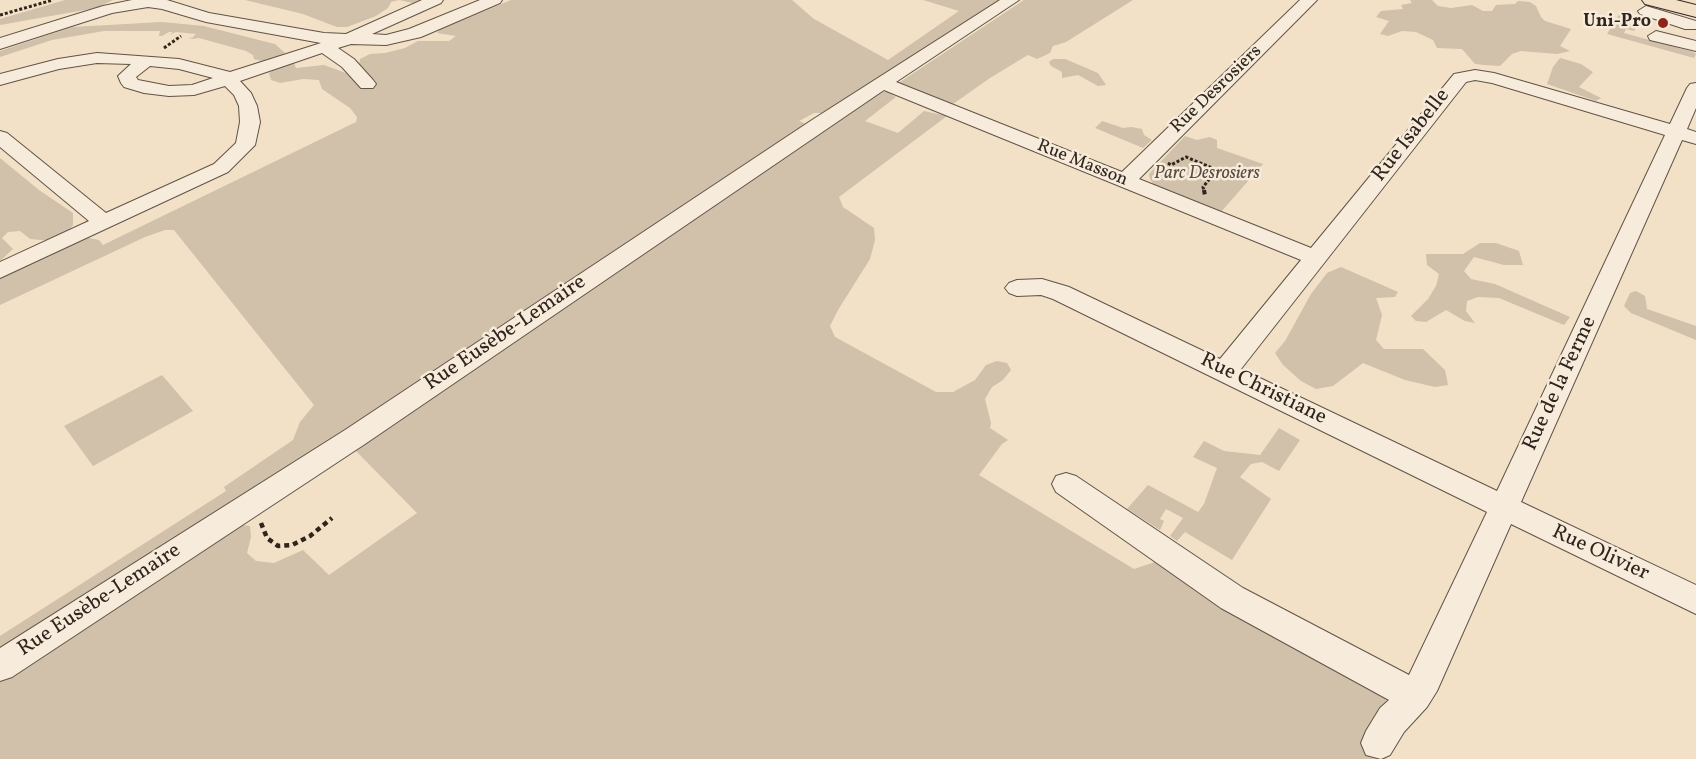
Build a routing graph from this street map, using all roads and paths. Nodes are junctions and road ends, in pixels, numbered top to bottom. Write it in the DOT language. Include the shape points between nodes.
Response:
graph roads {
  1 [pos="53,0"];
  2 [pos="435,0"];
  3 [pos="494,0"];
  4 [pos="1011,0"];
  5 [pos="1309,0"];
  6 [pos="1648,7"];
  7 [pos="404,14"];
  8 [pos="0,15"];
  9 [pos="1694,18"];
  10 [pos="441,30"];
  11 [pos="181,36"];
  12 [pos="1656,36"];
  13 [pos="346,40"];
  14 [pos="0,44"];
  15 [pos="170,44"];
  16 [pos="1696,46"];
  17 [pos="324,47"];
  18 [pos="147,60"];
  19 [pos="6,74"];
  20 [pos="230,80"];
  21 [pos="882,83"];
  22 [pos="367,84"];
  23 [pos="1696,88"];
  24 [pos="1686,135"];
  25 [pos="0,137"];
  26 [pos="1171,165"];
  27 [pos="1125,181"];
  28 [pos="1193,208"];
  29 [pos="105,224"];
  30 [pos="1316,258"];
  31 [pos="0,271"];
  32 [pos="1017,288"];
  33 [pos="1225,371"];
  34 [pos="1066,484"];
  35 [pos="250,505"];
  36 [pos="1504,508"];
  37 [pos="332,518"];
  38 [pos="1696,600"];
  39 [pos="0,666"];
  40 [pos="1420,688"];
  41 [pos="1378,743"];
  1 -- 8 [label="path"];
  2 -- 7 [label="street"];
  3 -- 10 [label="street"];
  4 -- 21 [label="street, Rue Eusèbe-Lemaire"];
  5 -- 27 [label="street, Rue Desrosiers"];
  6 -- 9 [label="main road"];
  7 -- 10 [label="street" via="426,14"];
  7 -- 13 [label="street"];
  10 -- 13 [label="street" via="386,40"];
  11 -- 15 [label="path"];
  12 -- 16 [label="street"];
  13 -- 14 [label="street" via="206,17 165,3 148,2 109,9"];
  13 -- 17 [label="street"];
  17 -- 20 [label="street"];
  17 -- 22 [label="street" via="348,63"];
  18 -- 19 [label="street" via="80,60"];
  18 -- 20 [label="street" via="207,69"];
  18 -- 20 [label="street" via="127,76 130,83 179,91"];
  20 -- 29 [label="street" via="242,93 250,122 239,153 204,178"];
  21 -- 27 [label="street, Rue Masson"];
  21 -- 35 [label="street, Rue Eusèbe-Lemaire"];
  23 -- 24 [label="street, Rue de la Ferme"];
  24 -- 30 [label="street, Rue Isabelle" via="1494,78 1463,76"];
  24 -- 36 [label="street, Rue de la Ferme"];
  25 -- 29 [label="street"];
  26 -- 28 [label="path" via="1186,157 1222,172 1212,176 1203,187 1206,196"];
  27 -- 28 [label="street, Rue Masson"];
  28 -- 30 [label="street, Rue Masson"];
  29 -- 31 [label="street"];
  30 -- 33 [label="street, Rue Isabelle"];
  32 -- 33 [label="street, Rue Christiane" via="1052,289"];
  33 -- 36 [label="street, Rue Christiane"];
  34 -- 40 [label="street" via="1232,598"];
  35 -- 37 [label="path" via="267,538 278,546 292,545 310,536"];
  35 -- 39 [label="street, Rue Eusèbe-Lemaire"];
  36 -- 38 [label="street, Rue Olivier"];
  36 -- 40 [label="street, Rue de la Ferme"];
  40 -- 41 [label="street, Rue de la Ferme"];
}
